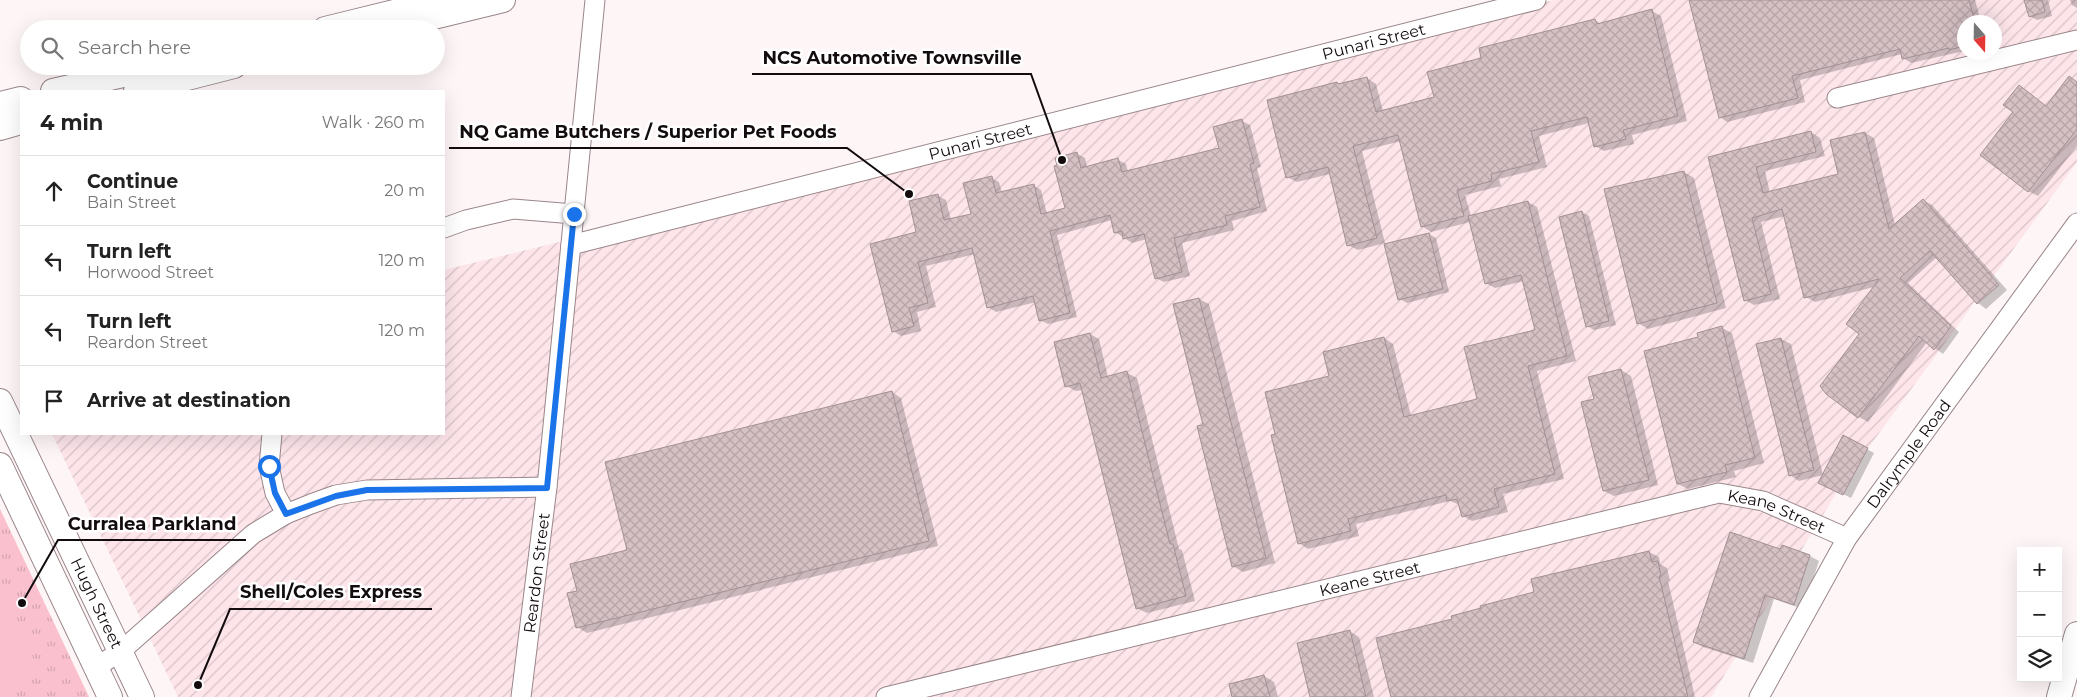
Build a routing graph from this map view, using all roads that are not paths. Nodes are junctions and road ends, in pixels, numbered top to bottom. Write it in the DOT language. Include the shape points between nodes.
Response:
graph roads {
  1 [pos="444,0"];
  2 [pos="503,0"];
  3 [pos="595,0"];
  4 [pos="1536,0"];
  5 [pos="362,20"];
  6 [pos="422,20"];
  7 [pos="2077,40"];
  8 [pos="123,75"];
  9 [pos="199,75"];
  10 [pos="57,90"];
  11 [pos="140,90"];
  12 [pos="1837,98"];
  13 [pos="20,99"];
  14 [pos="0,104"];
  15 [pos="20,122"];
  16 [pos="0,128"];
  17 [pos="574,214"];
  18 [pos="2077,223"];
  19 [pos="445,228"];
  20 [pos="571,245"];
  21 [pos="0,401"];
  22 [pos="272,435"];
  23 [pos="0,465"];
  24 [pos="547,488"];
  25 [pos="286,514"];
  26 [pos="1847,538"];
  27 [pos="2077,634"];
  28 [pos="120,652"];
  29 [pos="96,667"];
  30 [pos="110,697"];
  31 [pos="142,697"];
  32 [pos="521,697"];
  33 [pos="886,697"];
  34 [pos="1759,697"];
  35 [pos="2059,697"];
  1 -- 5 [label="main road"];
  2 -- 6 [label="main road"];
  3 -- 17 [label="street, Reardon Street"];
  4 -- 20 [label="street, Punari Street"];
  7 -- 12 [label="street"];
  8 -- 10 [label="main road"];
  9 -- 11 [label="main road"];
  13 -- 14 [label="main road"];
  15 -- 16 [label="main road"];
  17 -- 19 [label="street" via="513,209"];
  17 -- 20 [label="street, Reardon Street"];
  18 -- 26 [label="street, Dalrymple Road"];
  20 -- 24 [label="street, Reardon Street"];
  21 -- 28 [label="main road, Hugh Street"];
  22 -- 25 [label="street" via="269,466 275,493"];
  23 -- 29 [label="main road, Hugh Street"];
  24 -- 25 [label="street" via="367,490 336,496"];
  24 -- 32 [label="street, Reardon Street"];
  25 -- 28 [label="street" via="253,534"];
  26 -- 33 [label="street, Keane Street" via="1763,501 1719,493"];
  26 -- 34 [label="street, Dalrymple Road"];
  27 -- 35 [label="main road"];
  28 -- 29 [label="street"];
  28 -- 31 [label="main road, Hugh Street"];
  29 -- 30 [label="main road, Hugh Street"];
}
